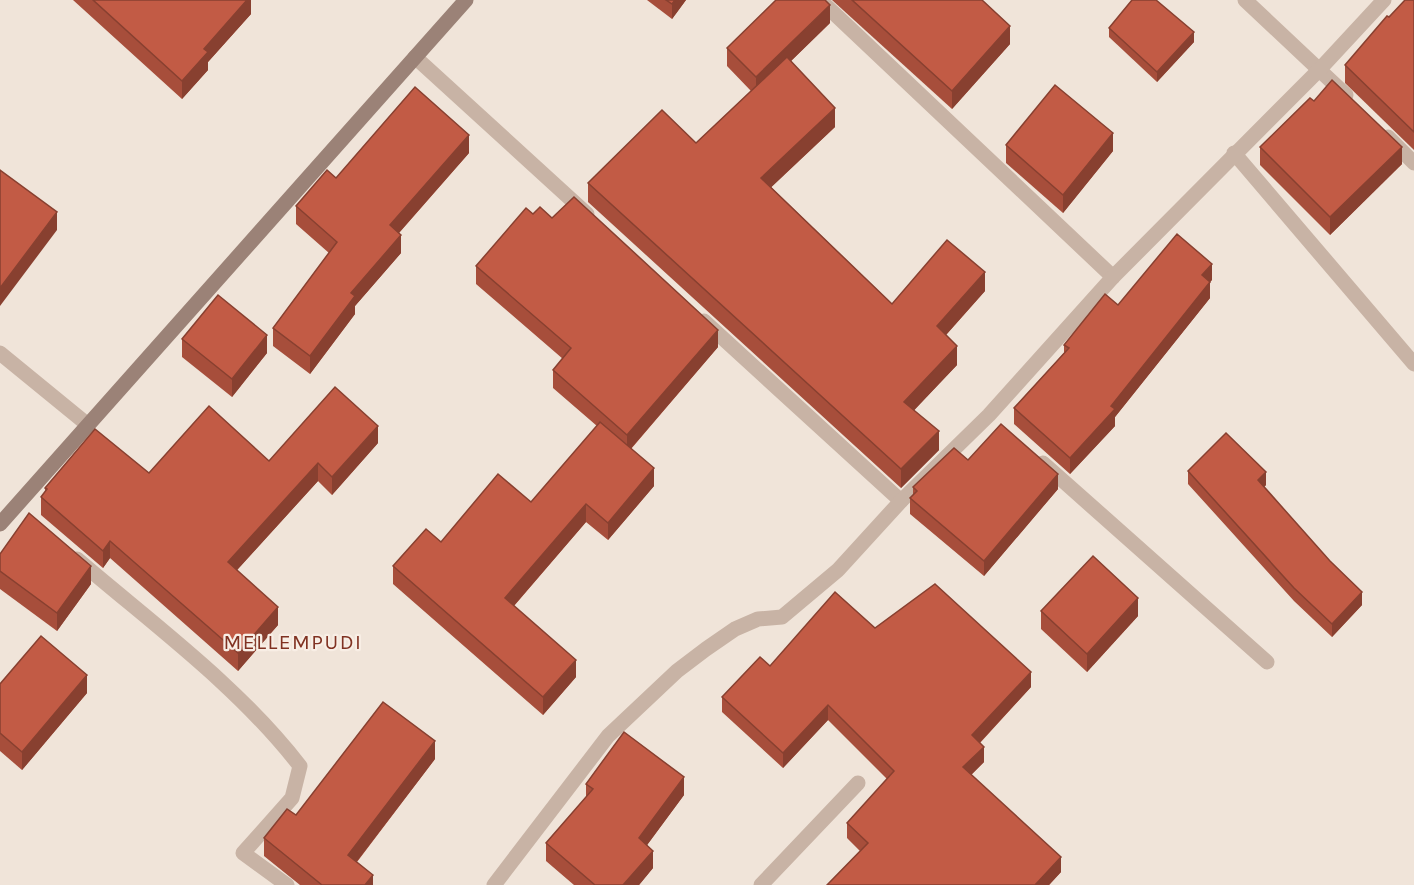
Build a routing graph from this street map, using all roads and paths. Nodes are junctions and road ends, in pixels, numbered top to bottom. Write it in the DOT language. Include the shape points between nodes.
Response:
graph roads {
  1 [pos="466,0"];
  2 [pos="820,0"];
  3 [pos="1245,0"];
  4 [pos="1384,0"];
  5 [pos="415,57"];
  6 [pos="1320,69"];
  7 [pos="1359,108"];
  8 [pos="1375,124"];
  9 [pos="1234,153"];
  10 [pos="1414,163"];
  11 [pos="601,226"];
  12 [pos="1113,277"];
  13 [pos="689,307"];
  14 [pos="0,353"];
  15 [pos="1414,364"];
  16 [pos="88,425"];
  17 [pos="1034,455"];
  18 [pos="902,501"];
  19 [pos="0,524"];
  20 [pos="61,546"];
  21 [pos="1267,662"];
  22 [pos="858,783"];
  23 [pos="287,885"];
  24 [pos="494,885"];
  25 [pos="761,885"];
  1 -- 5 [label="main road"];
  2 -- 12 [label="street"];
  3 -- 6 [label="street"];
  4 -- 6 [label="street"];
  5 -- 11 [label="street"];
  5 -- 16 [label="main road"];
  6 -- 7 [label="street"];
  6 -- 9 [label="street"];
  8 -- 10 [label="street"];
  9 -- 12 [label="street"];
  9 -- 15 [label="street"];
  12 -- 18 [label="street" via="994,419"];
  13 -- 18 [label="street"];
  14 -- 16 [label="street"];
  16 -- 19 [label="main road" via="20,511"];
  17 -- 21 [label="street"];
  18 -- 24 [label="street" via="838,570 782,617 758,619 735,629 646,699 608,736"];
  20 -- 23 [label="street" via="234,693 300,766 292,798 243,853"];
  22 -- 25 [label="street"];
}
